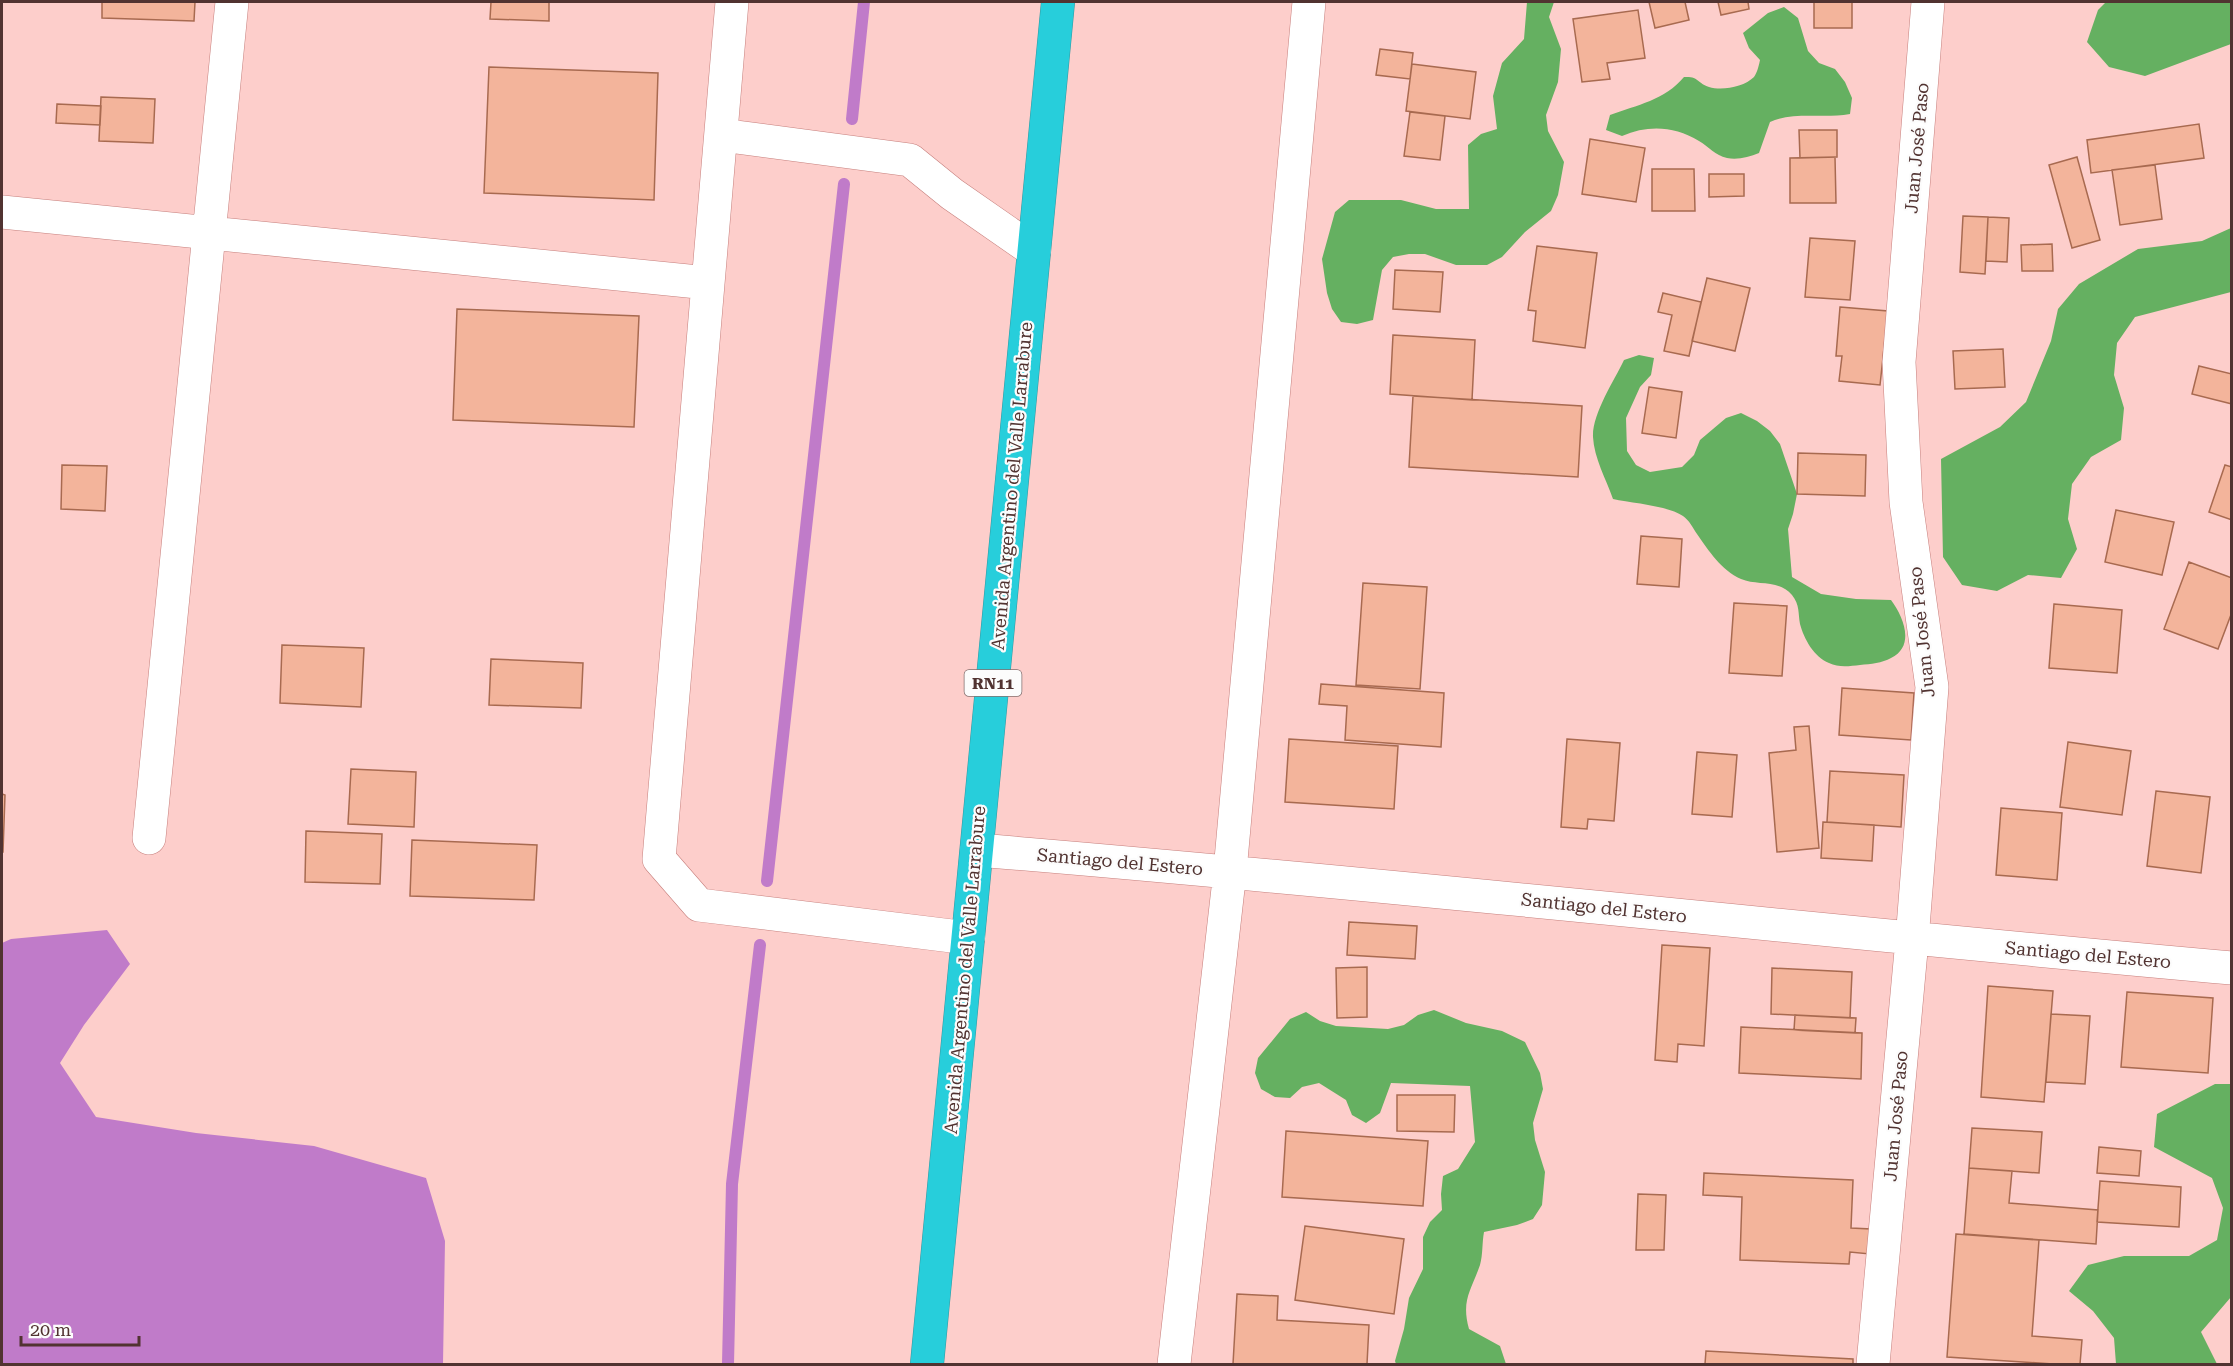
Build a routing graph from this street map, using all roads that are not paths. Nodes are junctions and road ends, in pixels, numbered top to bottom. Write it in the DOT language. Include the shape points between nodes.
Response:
graph roads {
  1 [pos="232,2"];
  2 [pos="732,2"];
  3 [pos="1058,2"];
  4 [pos="1309,2"];
  5 [pos="1928,4"];
  6 [pos="721,135"];
  7 [pos="2,212"];
  8 [pos="209,233"];
  9 [pos="1034,251"];
  10 [pos="708,283"];
  11 [pos="149,838"];
  12 [pos="977,850"];
  13 [pos="1230,871"];
  14 [pos="968,938"];
  15 [pos="1912,939"];
  16 [pos="2232,968"];
  17 [pos="927,1365"];
  18 [pos="1174,1365"];
  19 [pos="1873,1365"];
  1 -- 8 [label="street"];
  2 -- 6 [label="street"];
  3 -- 9 [label="highway, Avenida Argentino del Valle Larrabure / RN11"];
  4 -- 13 [label="street"];
  5 -- 15 [label="street, Juan José Paso" via="1899,362 1906,502 1932,687"];
  6 -- 9 [label="street" via="910,160"];
  6 -- 10 [label="street"];
  7 -- 8 [label="street"];
  8 -- 10 [label="street"];
  8 -- 11 [label="street"];
  9 -- 12 [label="highway, Avenida Argentino del Valle Larrabure / RN11"];
  10 -- 14 [label="street" via="659,859 699,905"];
  12 -- 13 [label="street, Santiago del Estero"];
  12 -- 14 [label="highway, Avenida Argentino del Valle Larrabure / RN11"];
  13 -- 15 [label="street, Santiago del Estero"];
  13 -- 18 [label="street"];
  14 -- 17 [label="highway, Avenida Argentino del Valle Larrabure / RN11"];
  15 -- 16 [label="street, Santiago del Estero"];
  15 -- 19 [label="street, Juan José Paso"];
}
